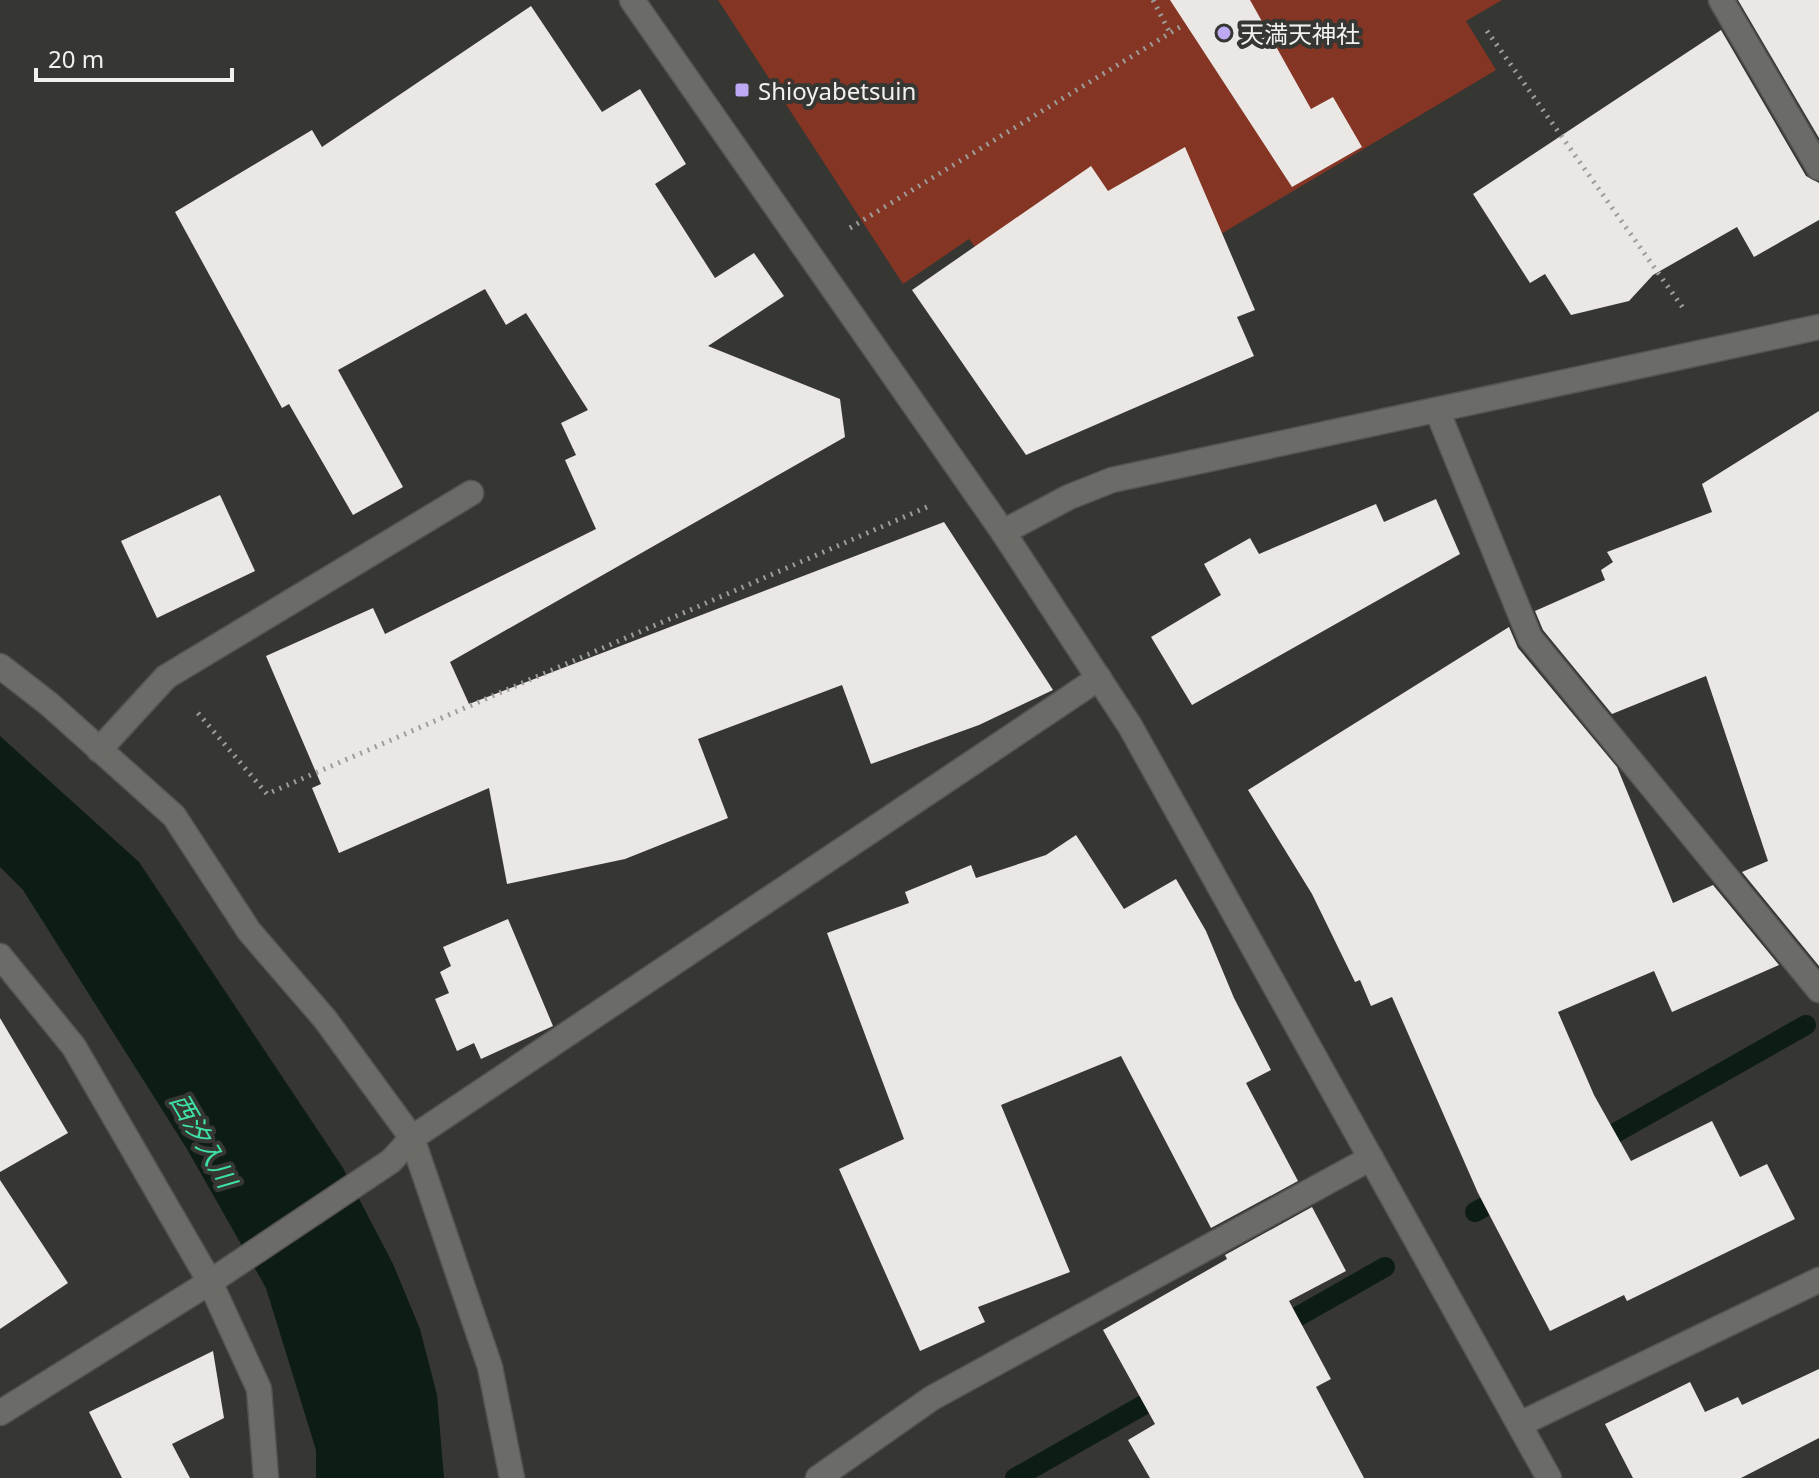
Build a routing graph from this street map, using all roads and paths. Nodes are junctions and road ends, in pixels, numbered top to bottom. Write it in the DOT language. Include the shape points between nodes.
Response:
graph roads {
  1 [pos="632,0"];
  2 [pos="1153,0"];
  3 [pos="1721,0"];
  4 [pos="1180,27"];
  5 [pos="1487,31"];
  6 [pos="1170,33"];
  7 [pos="1819,168"];
  8 [pos="807,254"];
  9 [pos="1819,327"];
  10 [pos="1712,350"];
  11 [pos="1437,410"];
  12 [pos="972,488"];
  13 [pos="471,493"];
  14 [pos="1003,532"];
  15 [pos="0,666"];
  16 [pos="166,677"];
  17 [pos="1099,678"];
  18 [pos="99,750"];
  19 [pos="0,956"];
  20 [pos="1819,990"];
  21 [pos="412,1138"];
  22 [pos="1371,1158"];
  23 [pos="220,1275"];
  24 [pos="1819,1280"];
  25 [pos="0,1413"];
  26 [pos="1520,1424"];
  27 [pos="266,1478"];
  28 [pos="512,1478"];
  29 [pos="818,1478"];
  30 [pos="1549,1478"];
  1 -- 8 [label="street"];
  2 -- 6 [label="path"];
  3 -- 7 [label="street"];
  4 -- 6 [label="path"];
  5 -- 10 [label="path"];
  6 -- 8 [label="path"];
  8 -- 12 [label="street"];
  9 -- 10 [label="street"];
  10 -- 11 [label="street"];
  11 -- 14 [label="street" via="1112,480"];
  11 -- 20 [label="street" via="1530,638"];
  12 -- 14 [label="street"];
  12 -- 16 [label="path" via="267,794"];
  13 -- 16 [label="street"];
  14 -- 17 [label="street"];
  15 -- 18 [label="street"];
  16 -- 18 [label="street"];
  17 -- 21 [label="street"];
  17 -- 22 [label="street"];
  18 -- 21 [label="street" via="174,816 249,931 325,1019"];
  19 -- 23 [label="street" via="74,1047"];
  21 -- 23 [label="street" via="391,1161"];
  21 -- 28 [label="street" via="490,1367"];
  22 -- 26 [label="street"];
  22 -- 29 [label="street" via="932,1398"];
  23 -- 25 [label="street"];
  23 -- 27 [label="street" via="259,1389"];
  24 -- 26 [label="street"];
  26 -- 30 [label="street"];
}
